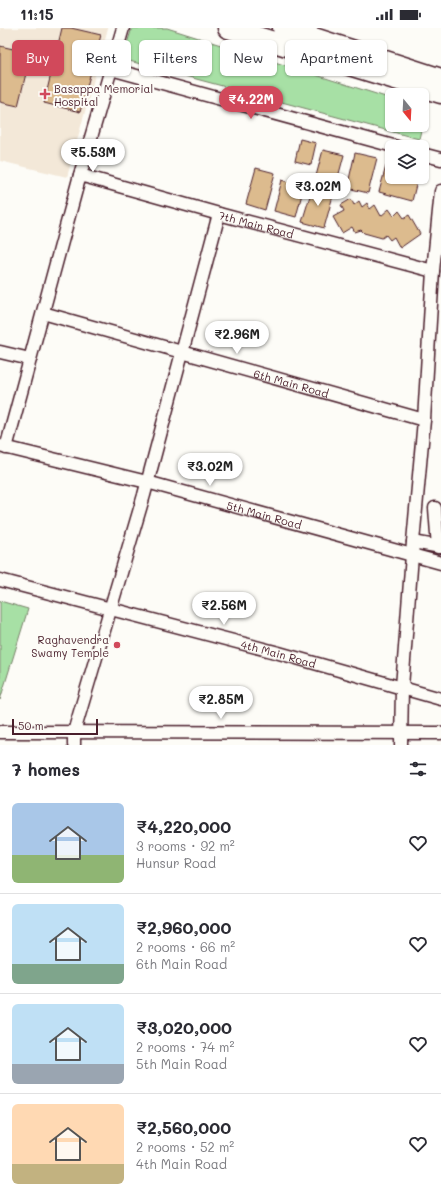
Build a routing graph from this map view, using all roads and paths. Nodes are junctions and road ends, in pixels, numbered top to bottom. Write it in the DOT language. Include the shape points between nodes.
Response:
graph roads {
  1 [pos="123,28"];
  2 [pos="228,28"];
  3 [pos="283,28"];
  4 [pos="119,40"];
  5 [pos="131,74"];
  6 [pos="109,76"];
  7 [pos="441,79"];
  8 [pos="441,93"];
  9 [pos="385,144"];
  10 [pos="429,156"];
  11 [pos="441,159"];
  12 [pos="80,175"];
  13 [pos="441,191"];
  14 [pos="219,214"];
  15 [pos="433,271"];
  16 [pos="43,313"];
  17 [pos="0,352"];
  18 [pos="182,352"];
  19 [pos="30,359"];
  20 [pos="424,420"];
  21 [pos="3,447"];
  22 [pos="147,482"];
  23 [pos="438,507"];
  24 [pos="416,511"];
  25 [pos="413,542"];
  26 [pos="440,547"];
  27 [pos="412,555"];
  28 [pos="441,563"];
  29 [pos="0,580"];
  30 [pos="110,608"];
  31 [pos="402,687"];
  32 [pos="441,699"];
  33 [pos="0,732"];
  34 [pos="74,732"];
  35 [pos="441,733"];
  36 [pos="401,739"];
  37 [pos="74,745"];
  1 -- 4 [label="street"];
  2 -- 8 [label="main road"];
  3 -- 7 [label="main road"];
  5 -- 9 [label="street"];
  6 -- 12 [label="street"];
  10 -- 11 [label="street"];
  12 -- 14 [label="street, 7th Main Road"];
  12 -- 16 [label="street"];
  13 -- 15 [label="street"];
  14 -- 15 [label="street, 7th Main Road"];
  14 -- 18 [label="street"];
  15 -- 20 [label="street"];
  16 -- 18 [label="street, 6th Main Road"];
  16 -- 19 [label="street"];
  17 -- 19 [label="street"];
  18 -- 20 [label="street, 6th Main Road"];
  18 -- 22 [label="street"];
  19 -- 21 [label="street"];
  20 -- 24 [label="street"];
  21 -- 22 [label="street, 5th Main Road"];
  22 -- 27 [label="street, 5th Main Road"];
  22 -- 30 [label="street"];
  23 -- 24 [label="street"];
  23 -- 26 [label="street"];
  24 -- 25 [label="street"];
  25 -- 26 [label="street"];
  25 -- 27 [label="street"];
  27 -- 28 [label="street, 5th Main Road"];
  27 -- 31 [label="street"];
  29 -- 30 [label="street, 4th Main Road"];
  30 -- 31 [label="street, 4th Main Road"];
  30 -- 34 [label="street"];
  31 -- 32 [label="street, 4th Main Road"];
  31 -- 36 [label="street"];
  33 -- 34 [label="street"];
  34 -- 36 [label="street"];
  34 -- 37 [label="street"];
  35 -- 36 [label="street"];
}
